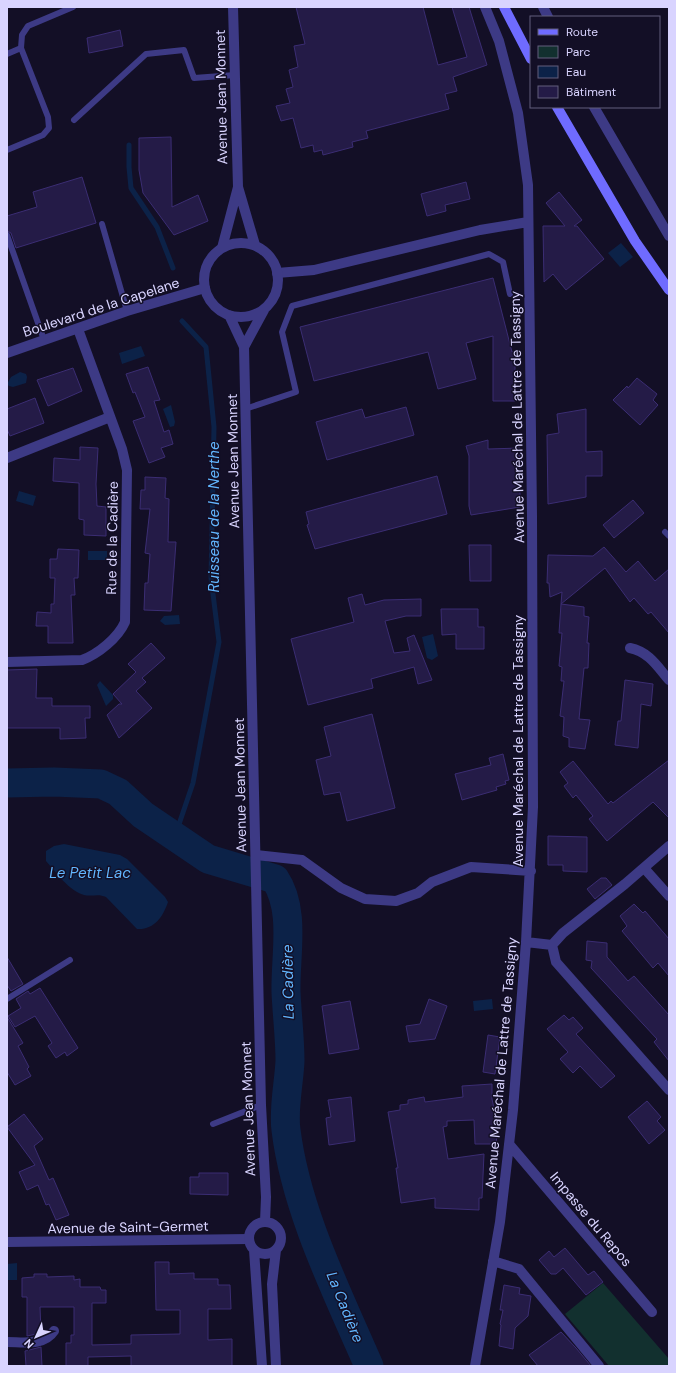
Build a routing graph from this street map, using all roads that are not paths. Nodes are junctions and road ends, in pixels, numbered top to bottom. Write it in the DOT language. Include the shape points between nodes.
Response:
graph roads {
  1 [pos="72,7"];
  2 [pos="233,7"];
  3 [pos="485,7"];
  4 [pos="504,7"];
  5 [pos="543,7"];
  6 [pos="548,16"];
  7 [pos="21,48"];
  8 [pos="7,54"];
  9 [pos="530,57"];
  10 [pos="235,75"];
  11 [pos="558,108"];
  12 [pos="595,108"];
  13 [pos="74,120"];
  14 [pos="7,150"];
  15 [pos="238,187"];
  16 [pos="528,222"];
  17 [pos="102,224"];
  18 [pos="7,235"];
  19 [pos="669,236"];
  20 [pos="255,246"];
  21 [pos="222,248"];
  22 [pos="277,273"];
  23 [pos="205,288"];
  24 [pos="669,290"];
  25 [pos="510,294"];
  26 [pos="264,309"];
  27 [pos="127,311"];
  28 [pos="229,315"];
  29 [pos="78,329"];
  30 [pos="44,340"];
  31 [pos="244,347"];
  32 [pos="7,353"];
  33 [pos="245,409"];
  34 [pos="110,417"];
  35 [pos="7,458"];
  36 [pos="630,648"];
  37 [pos="7,662"];
  38 [pos="669,680"];
  39 [pos="669,846"];
  40 [pos="256,855"];
  41 [pos="644,868"];
  42 [pos="531,871"];
  43 [pos="669,896"];
  44 [pos="526,942"];
  45 [pos="552,946"];
  46 [pos="70,960"];
  47 [pos="7,999"];
  48 [pos="669,1090"];
  49 [pos="261,1105"];
  50 [pos="213,1124"];
  51 [pos="509,1144"];
  52 [pos="265,1222"];
  53 [pos="249,1239"];
  54 [pos="7,1242"];
  55 [pos="254,1250"];
  56 [pos="276,1250"];
  57 [pos="493,1261"];
  58 [pos="652,1312"];
  59 [pos="54,1330"];
  60 [pos="7,1342"];
  61 [pos="262,1366"];
  62 [pos="276,1366"];
  63 [pos="474,1366"];
  64 [pos="600,1366"];
  1 -- 7 [label="lane" via="28,26 22,36"];
  2 -- 10 [label="street, Avenue Jean Monnet"];
  3 -- 16 [label="street, Avenue Maréchal de Lattre de Tassigny" via="499,41 518,113 528,185"];
  4 -- 9 [label="main road"];
  5 -- 6 [label="street"];
  7 -- 8 [label="lane"];
  7 -- 14 [label="lane" via="48,118 49,128 43,135"];
  10 -- 13 [label="lane" via="194,78 184,50 146,54"];
  10 -- 15 [label="street, Avenue Jean Monnet"];
  11 -- 24 [label="main road" via="635,240"];
  12 -- 19 [label="street"];
  15 -- 20 [label="street, Avenue Jean Monnet"];
  15 -- 21 [label="street, Avenue Jean Monnet"];
  16 -- 22 [label="street" via="473,232 314,270"];
  16 -- 42 [label="street, Avenue Maréchal de Lattre de Tassigny" via="534,688"];
  17 -- 27 [label="lane"];
  18 -- 30 [label="lane"];
  20 -- 21 [label="street" via="244,243"];
  20 -- 22 [label="street" via="266,252"];
  21 -- 23 [label="street" via="213,255 207,265 204,276"];
  22 -- 26 [label="street" via="276,293"];
  23 -- 27 [label="street, Boulevard de la Capelane"];
  23 -- 28 [label="street" via="210,300 218,309"];
  25 -- 33 [label="lane" via="503,262 489,254 292,306 282,332 296,392"];
  26 -- 28 [label="street" via="253,315"];
  26 -- 31 [label="street, Avenue Jean Monnet"];
  27 -- 29 [label="street, Boulevard de la Capelane"];
  28 -- 31 [label="street, Avenue Jean Monnet"];
  29 -- 30 [label="street, Boulevard de la Capelane"];
  29 -- 34 [label="street, Rue de la Cadière"];
  30 -- 32 [label="street, Boulevard de la Capelane"];
  31 -- 33 [label="street, Avenue Jean Monnet"];
  33 -- 40 [label="street, Avenue Jean Monnet"];
  34 -- 35 [label="street"];
  34 -- 37 [label="street, Rue de la Cadière" via="127,470 126,622 116,636 90,657 82,660"];
  36 -- 38 [label="street" via="641,650 651,658"];
  39 -- 41 [label="street"];
  40 -- 42 [label="street" via="302,860 341,888 365,899 396,901 418,893 432,882 471,867"];
  40 -- 49 [label="street, Avenue Jean Monnet"];
  41 -- 43 [label="street"];
  41 -- 45 [label="street" via="563,933"];
  42 -- 44 [label="street, Avenue Maréchal de Lattre de Tassigny"];
  44 -- 45 [label="street"];
  44 -- 51 [label="street, Avenue Maréchal de Lattre de Tassigny"];
  45 -- 48 [label="street" via="556,962"];
  46 -- 47 [label="lane"];
  49 -- 50 [label="lane"];
  49 -- 52 [label="street, Avenue Jean Monnet"];
  51 -- 57 [label="street, Avenue Maréchal de Lattre de Tassigny"];
  51 -- 58 [label="street, Impasse du Repos"];
  52 -- 53 [label="street" via="253,1227"];
  52 -- 56 [label="street" via="280,1232 280,1244"];
  53 -- 54 [label="street, Avenue de Saint-Germet"];
  53 -- 55 [label="street"];
  55 -- 56 [label="street" via="265,1254"];
  55 -- 61 [label="street"];
  56 -- 62 [label="street" via="272,1284"];
  57 -- 63 [label="street, Avenue Maréchal de Lattre de Tassigny"];
  57 -- 64 [label="street" via="519,1269"];
  59 -- 60 [label="street" via="50,1337 43,1341"];
}
